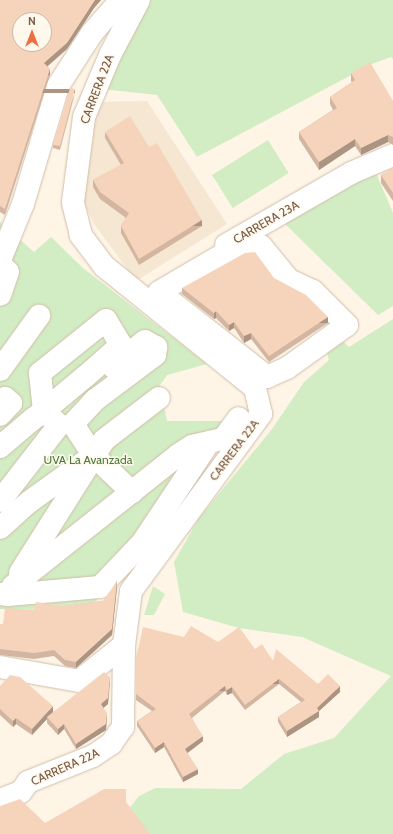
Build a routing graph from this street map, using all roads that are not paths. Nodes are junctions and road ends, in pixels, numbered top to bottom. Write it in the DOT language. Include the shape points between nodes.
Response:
graph roads {
  1 [pos="127,0"];
  2 [pos="393,155"];
  3 [pos="0,260"];
  4 [pos="0,264"];
  5 [pos="0,295"];
  6 [pos="157,301"];
  7 [pos="39,316"];
  8 [pos="0,370"];
  9 [pos="261,383"];
  10 [pos="159,398"];
  11 [pos="0,401"];
  12 [pos="0,415"];
  13 [pos="51,418"];
  14 [pos="210,442"];
  15 [pos="0,447"];
  16 [pos="93,455"];
  17 [pos="132,492"];
  18 [pos="0,500"];
  19 [pos="0,528"];
  20 [pos="7,591"];
  21 [pos="124,646"];
  22 [pos="0,667"];
  23 [pos="0,800"];
  1 -- 3 [label="street" via="92,33 58,86 23,204"];
  1 -- 6 [label="street, CARRERA 22A" via="110,55 84,117 73,202 81,235 104,266"];
  1 -- 14 [label="street" via="121,7 82,85 74,114 61,192 64,222 75,247 92,269 216,366 249,400 223,440"];
  2 -- 6 [label="street, CARRERA 23A" via="351,173"];
  4 -- 5 [label="street" via="8,272"];
  6 -- 9 [label="street, CARRERA 22A"];
  6 -- 9 [label="street" via="159,292 216,256 236,247 261,246 269,251 289,280 313,291 348,325"];
  7 -- 8 [label="street"];
  9 -- 21 [label="street, CARRERA 22A" via="261,414 131,591"];
  10 -- 16 [label="street" via="104,440"];
  11 -- 12 [label="street" via="5,398 11,403"];
  13 -- 15 [label="street"];
  13 -- 16 [label="street" via="67,417 70,405 145,341 156,347 155,355 95,400 73,424"];
  13 -- 18 [label="street"];
  14 -- 17 [label="street" via="192,446"];
  14 -- 20 [label="street" via="142,543 100,587"];
  16 -- 17 [label="street"];
  16 -- 19 [label="street" via="29,502"];
  16 -- 20 [label="street"];
  17 -- 20 [label="street"];
  21 -- 22 [label="street" via="79,681"];
  21 -- 23 [label="street, CARRERA 22A" via="123,727 111,744 93,756 28,782 21,792"];
}
